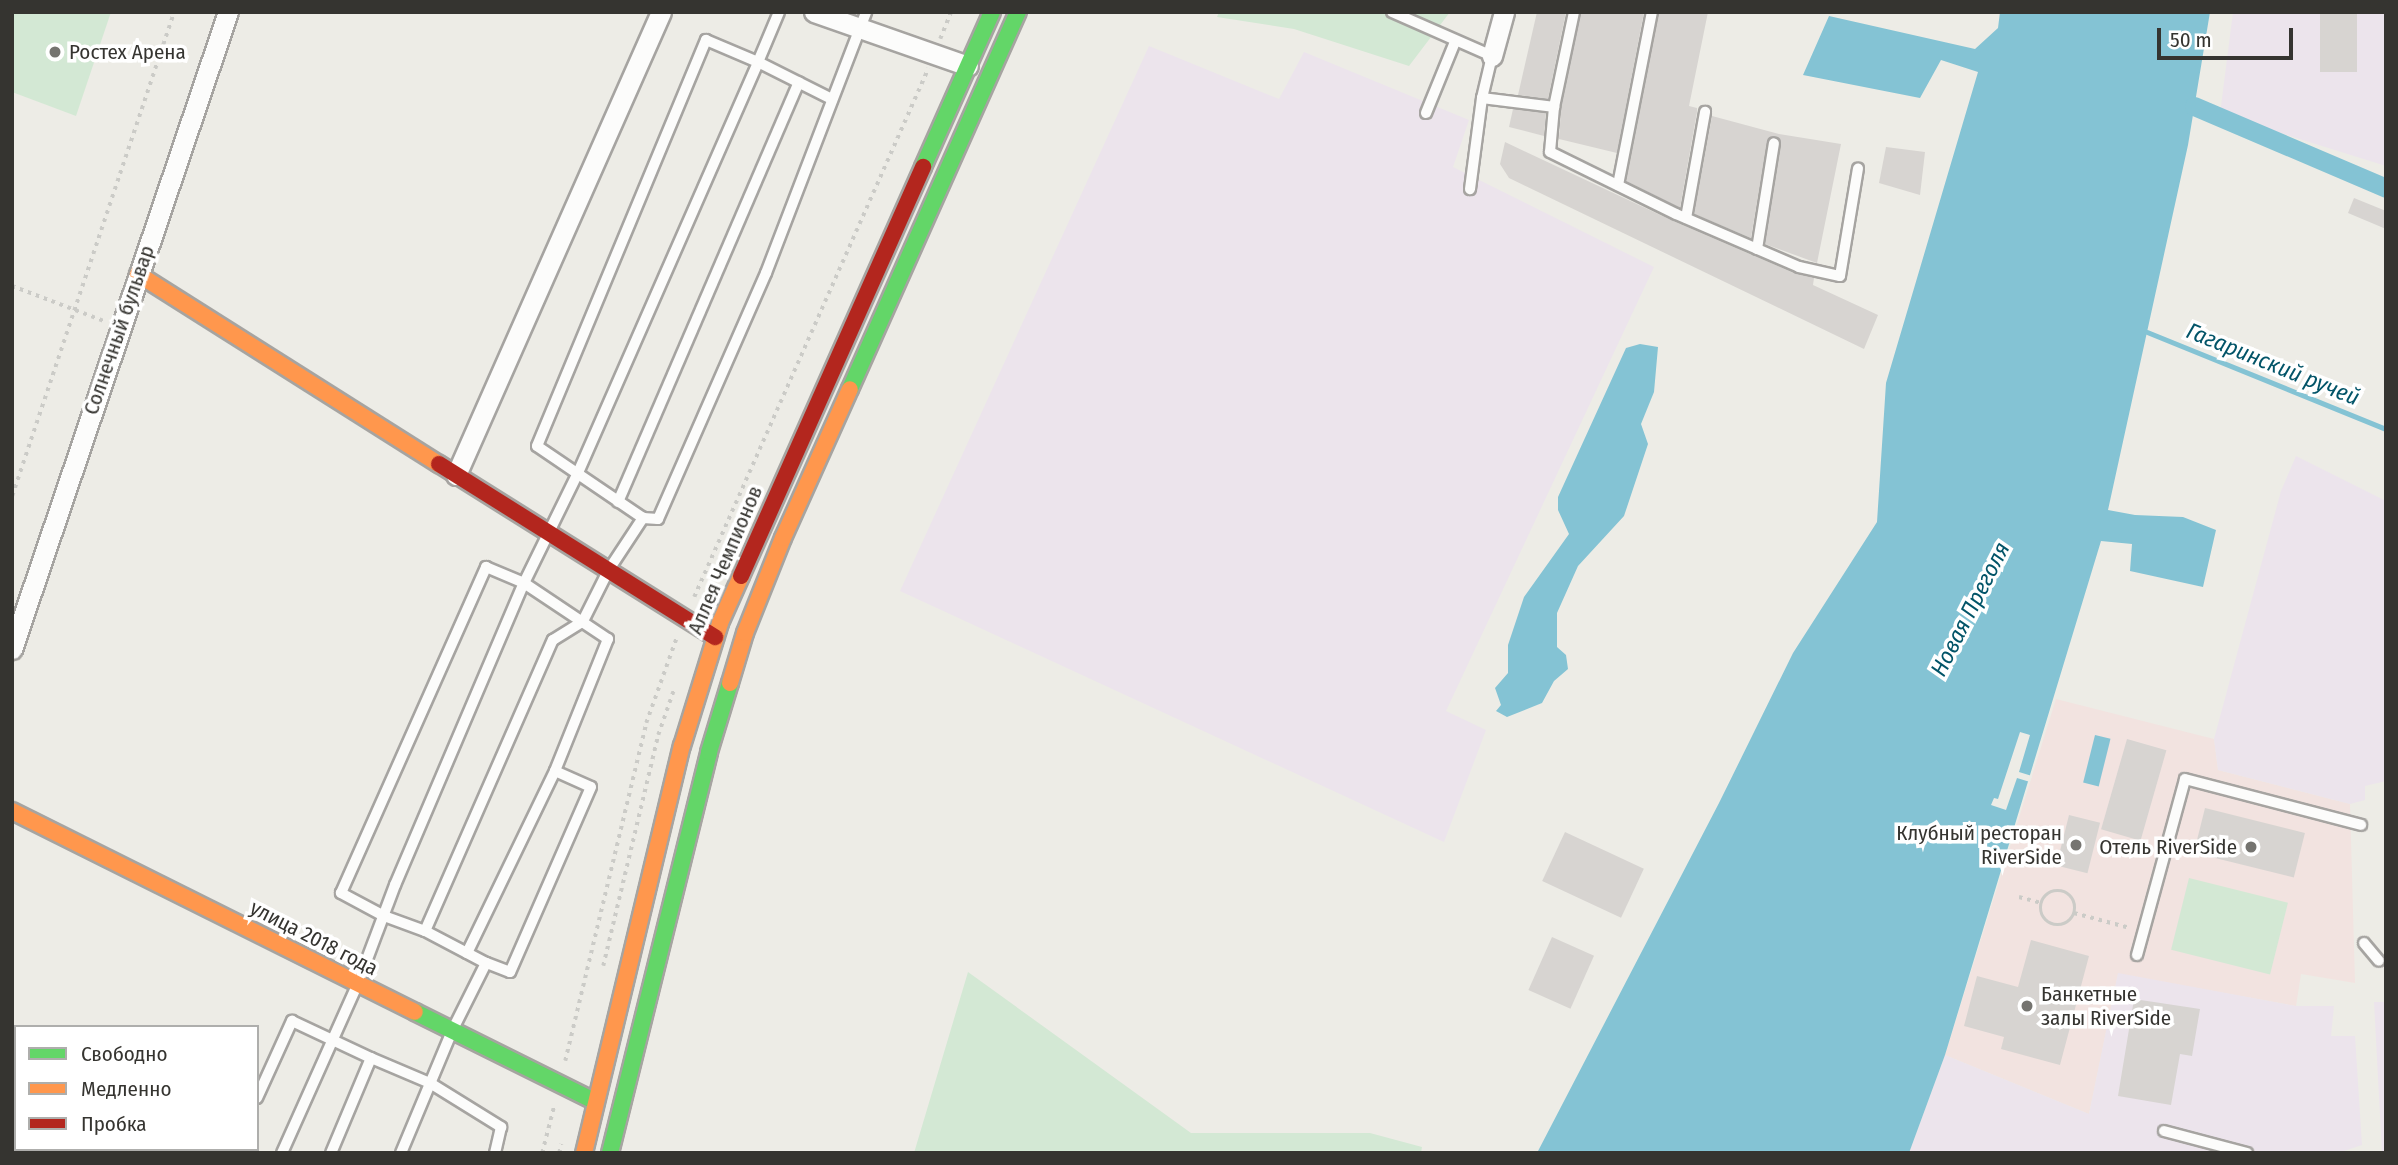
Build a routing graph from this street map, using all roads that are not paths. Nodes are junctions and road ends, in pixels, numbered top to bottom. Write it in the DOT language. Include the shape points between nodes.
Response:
graph roads {
  1 [pos="228,12"];
  2 [pos="661,12"];
  3 [pos="779,12"];
  4 [pos="814,12"];
  5 [pos="992,12"];
  6 [pos="1018,12"];
  7 [pos="1392,12"];
  8 [pos="1504,12"];
  9 [pos="1574,12"];
  10 [pos="1652,12"];
  11 [pos="863,20"];
  12 [pos="1455,42"];
  13 [pos="1492,56"];
  14 [pos="758,62"];
  15 [pos="968,66"];
  16 [pos="799,82"];
  17 [pos="1482,98"];
  18 [pos="832,99"];
  19 [pos="1554,107"];
  20 [pos="1705,112"];
  21 [pos="1426,113"];
  22 [pos="1774,143"];
  23 [pos="1858,168"];
  24 [pos="1618,186"];
  25 [pos="1470,189"];
  26 [pos="1686,218"];
  27 [pos="1757,249"];
  28 [pos="138,274"];
  29 [pos="456,475"];
  30 [pos="577,475"];
  31 [pos="618,502"];
  32 [pos="643,518"];
  33 [pos="550,534"];
  34 [pos="608,571"];
  35 [pos="524,583"];
  36 [pos="583,621"];
  37 [pos="715,637"];
  38 [pos="12,649"];
  39 [pos="555,771"];
  40 [pos="12,811"];
  41 [pos="2361,825"];
  42 [pos="383,916"];
  43 [pos="425,932"];
  44 [pos="2364,943"];
  45 [pos="467,953"];
  46 [pos="2137,955"];
  47 [pos="2379,961"];
  48 [pos="486,963"];
  49 [pos="358,983"];
  50 [pos="452,1031"];
  51 [pos="333,1039"];
  52 [pos="371,1058"];
  53 [pos="430,1083"];
  54 [pos="259,1094"];
  55 [pos="596,1102"];
  56 [pos="2164,1131"];
  57 [pos="282,1153"];
  58 [pos="331,1153"];
  59 [pos="401,1153"];
  60 [pos="495,1153"];
  61 [pos="584,1153"];
  62 [pos="610,1153"];
  63 [pos="2247,1153"];
  1 -- 28 [label="street, Солнечный бульвар"];
  2 -- 29 [label="street"];
  3 -- 14 [label="lane"];
  4 -- 11 [label="street"];
  5 -- 15 [label="main road, Аллея Чемпионов"];
  6 -- 62 [label="main road" via="745,633 709,752"];
  7 -- 12 [label="lane"];
  8 -- 13 [label="street"];
  9 -- 19 [label="lane"];
  10 -- 24 [label="lane"];
  11 -- 15 [label="street"];
  11 -- 18 [label="lane"];
  12 -- 13 [label="lane"];
  12 -- 21 [label="lane"];
  13 -- 17 [label="lane"];
  14 -- 16 [label="lane"];
  14 -- 30 [label="lane"];
  14 -- 30 [label="lane" via="706,40 537,446"];
  15 -- 37 [label="main road, Аллея Чемпионов"];
  16 -- 18 [label="lane"];
  16 -- 31 [label="lane"];
  17 -- 19 [label="lane"];
  17 -- 25 [label="lane"];
  18 -- 32 [label="lane" via="766,273 658,519"];
  19 -- 24 [label="lane" via="1550,152"];
  20 -- 26 [label="lane"];
  22 -- 27 [label="lane"];
  23 -- 27 [label="lane" via="1840,276 1799,267"];
  24 -- 26 [label="lane"];
  26 -- 27 [label="lane"];
  28 -- 29 [label="main road"];
  28 -- 38 [label="street, Солнечный бульвар"];
  29 -- 33 [label="main road"];
  30 -- 31 [label="lane"];
  30 -- 33 [label="lane"];
  31 -- 32 [label="lane"];
  32 -- 34 [label="lane"];
  33 -- 34 [label="main road"];
  33 -- 35 [label="lane"];
  34 -- 36 [label="lane"];
  34 -- 37 [label="main road"];
  35 -- 36 [label="lane"];
  35 -- 42 [label="lane"];
  35 -- 42 [label="lane" via="486,567 341,893"];
  36 -- 39 [label="lane" via="608,639"];
  36 -- 43 [label="lane" via="553,640"];
  37 -- 55 [label="main road, Аллея Чемпионов" via="685,733"];
  39 -- 45 [label="lane"];
  39 -- 48 [label="lane" via="591,787 510,972"];
  40 -- 49 [label="main road, улица 2018 года"];
  41 -- 46 [label="lane" via="2185,779"];
  42 -- 43 [label="lane"];
  42 -- 49 [label="lane"];
  43 -- 45 [label="lane"];
  44 -- 47 [label="lane"];
  45 -- 48 [label="lane"];
  48 -- 50 [label="lane"];
  49 -- 50 [label="main road, улица 2018 года"];
  49 -- 51 [label="lane"];
  50 -- 53 [label="lane"];
  50 -- 55 [label="main road, улица 2018 года"];
  51 -- 52 [label="lane"];
  51 -- 54 [label="lane" via="292,1021"];
  51 -- 57 [label="lane"];
  52 -- 53 [label="lane"];
  52 -- 58 [label="lane"];
  53 -- 59 [label="lane"];
  53 -- 60 [label="lane" via="501,1127"];
  55 -- 61 [label="main road, Аллея Чемпионов"];
  56 -- 63 [label="lane"];
}
